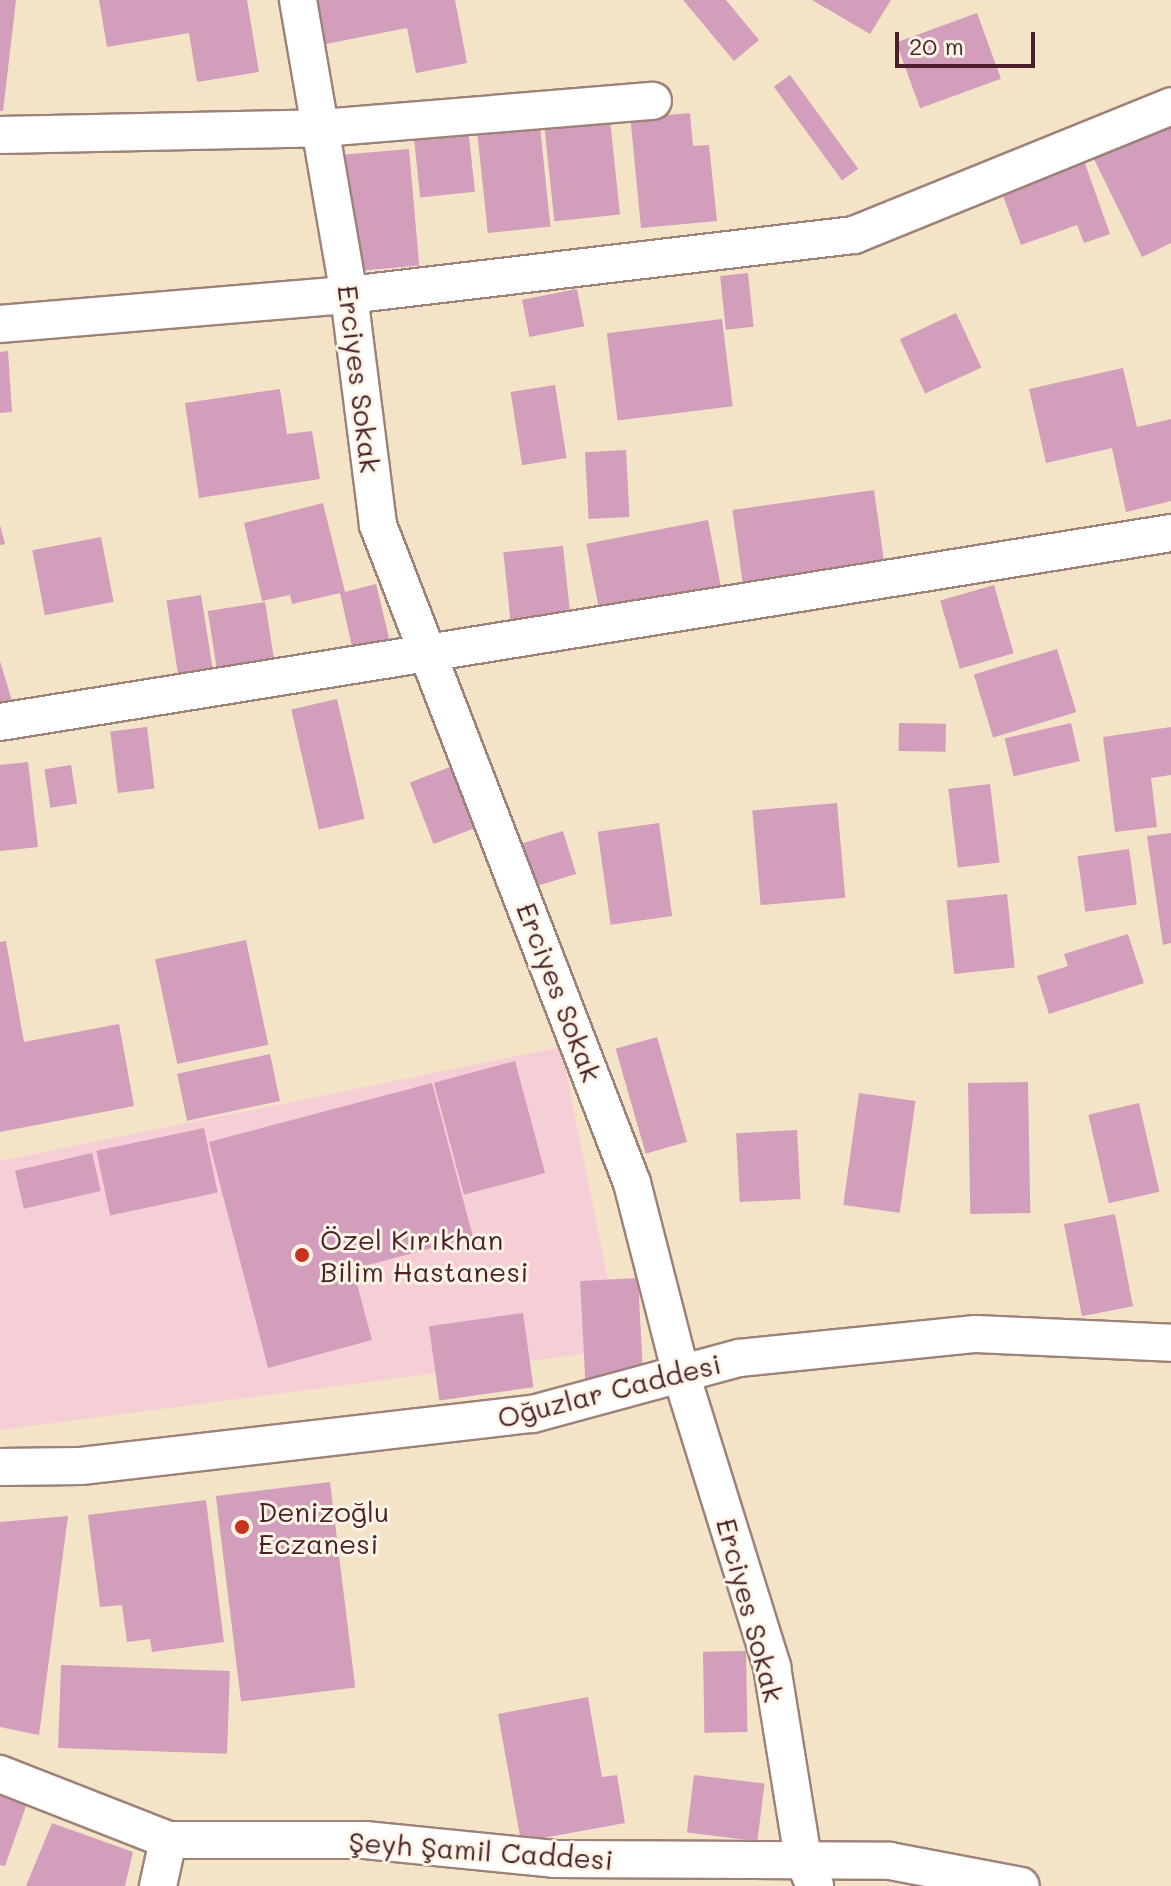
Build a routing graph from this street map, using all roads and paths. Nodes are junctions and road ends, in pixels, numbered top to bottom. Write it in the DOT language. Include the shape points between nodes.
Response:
graph roads {
  1 [pos="298,0"];
  2 [pos="653,101"];
  3 [pos="1171,106"];
  4 [pos="322,128"];
  5 [pos="0,135"];
  6 [pos="349,295"];
  7 [pos="0,324"];
  8 [pos="1171,533"];
  9 [pos="433,655"];
  10 [pos="0,722"];
  11 [pos="1171,1343"];
  12 [pos="681,1374"];
  13 [pos="0,1467"];
  14 [pos="0,1774"];
  15 [pos="168,1840"];
  16 [pos="485,1871"];
  17 [pos="809,1872"];
  18 [pos="158,1886"];
  19 [pos="1021,1886"];
  1 -- 4 [label="street, Erciyes Sokak"];
  2 -- 4 [label="street"];
  3 -- 6 [label="street" via="854,235"];
  4 -- 5 [label="street"];
  4 -- 6 [label="street, Erciyes Sokak"];
  6 -- 7 [label="street"];
  6 -- 9 [label="street, Erciyes Sokak" via="378,525"];
  8 -- 9 [label="street"];
  9 -- 10 [label="street"];
  9 -- 12 [label="street, Erciyes Sokak" via="632,1183"];
  11 -- 12 [label="street, Oğuzlar Caddesi" via="976,1334 739,1358"];
  12 -- 13 [label="street, Oğuzlar Caddesi" via="533,1414 81,1466"];
  12 -- 17 [label="street, Erciyes Sokak" via="772,1667"];
  14 -- 15 [label="street, Şeyh Şamil Caddesi"];
  15 -- 16 [label="street, Şeyh Şamil Caddesi" via="365,1840"];
  15 -- 18 [label="street"];
  16 -- 17 [label="street, Şeyh Şamil Caddesi"];
  17 -- 19 [label="street, Şeyh Şamil Caddesi" via="890,1861"];
}
